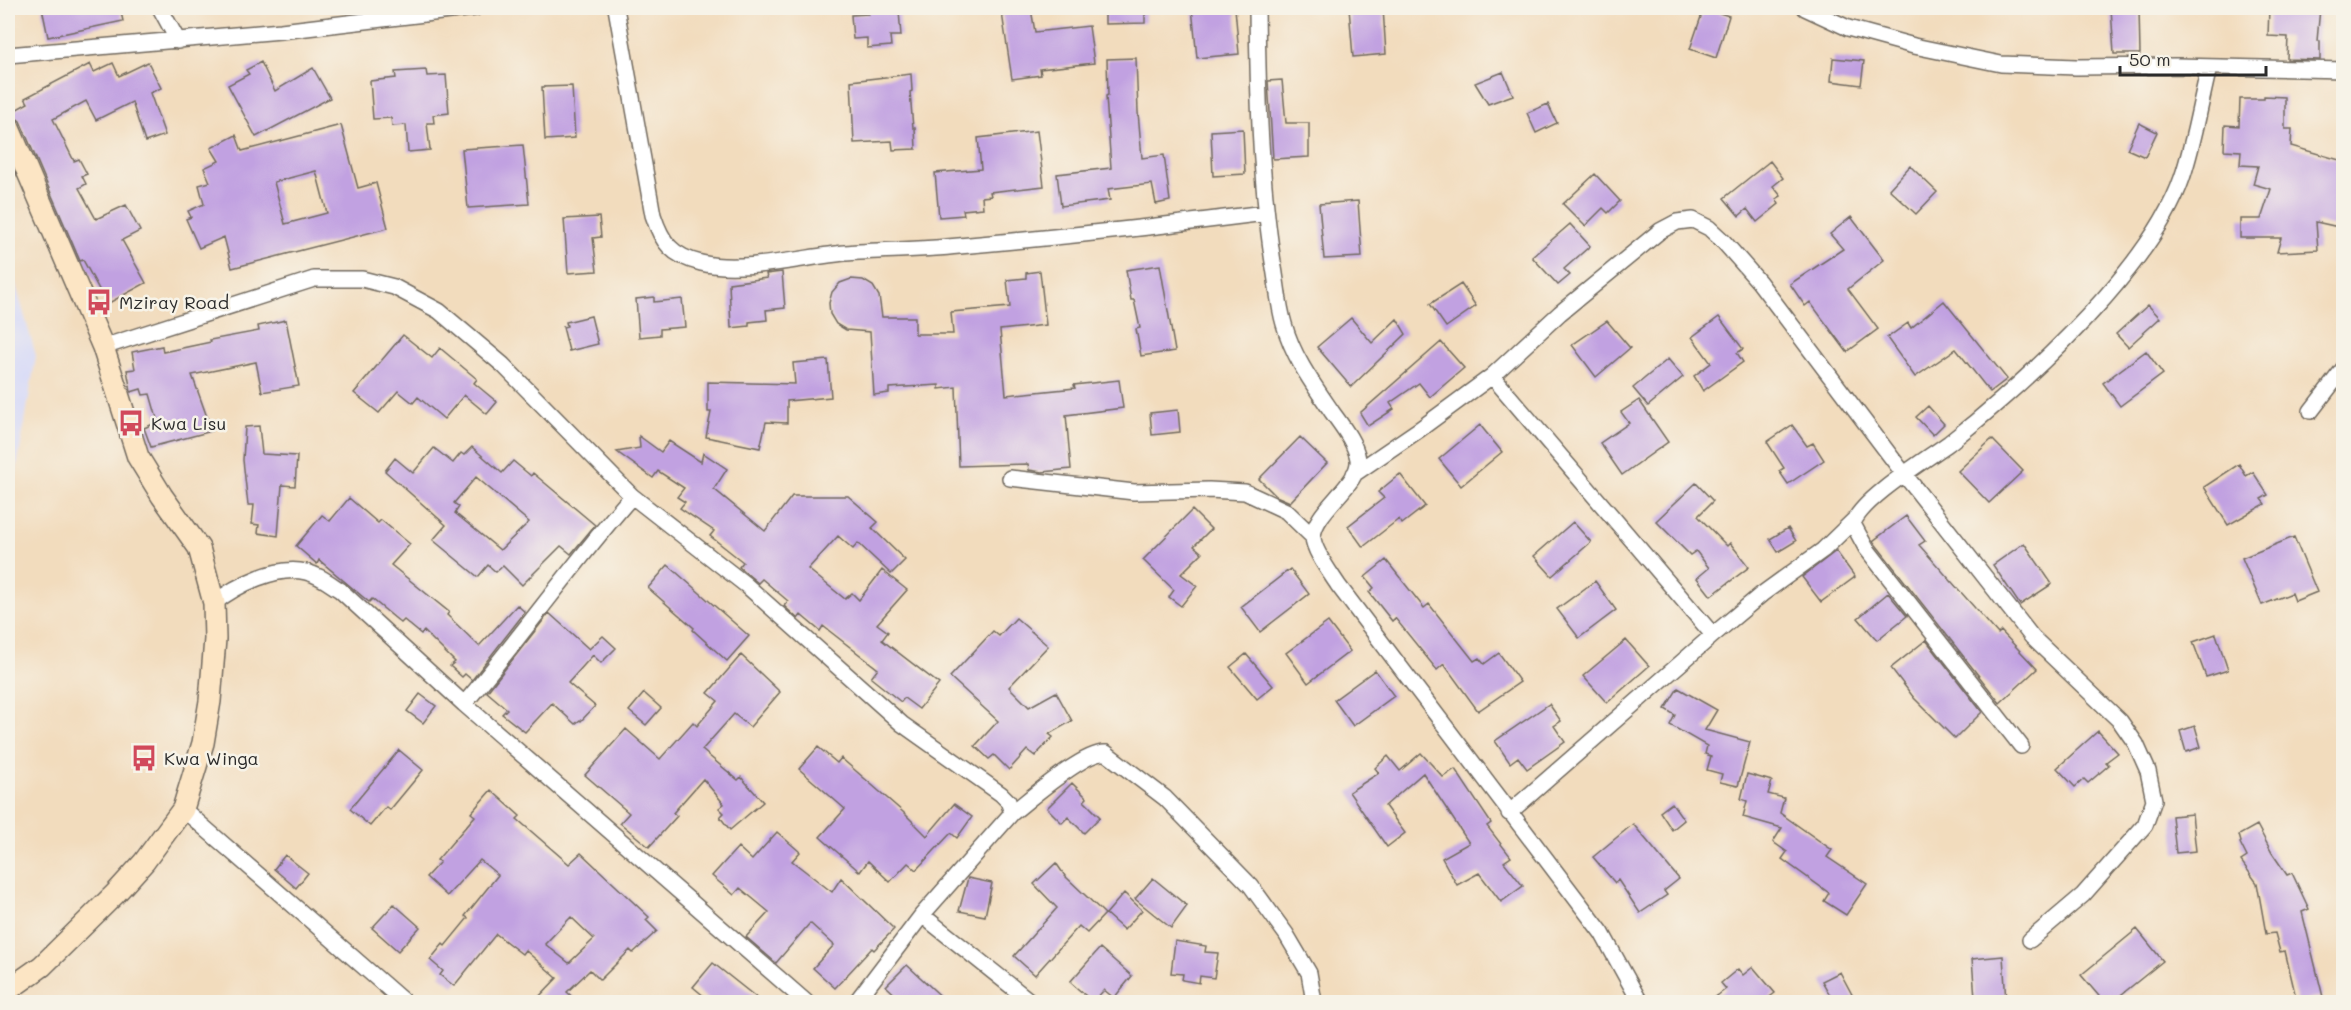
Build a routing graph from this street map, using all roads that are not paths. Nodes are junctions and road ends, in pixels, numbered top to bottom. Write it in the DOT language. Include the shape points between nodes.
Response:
graph roads {
  1 [pos="160,8"];
  2 [pos="475,8"];
  3 [pos="616,8"];
  4 [pos="1257,8"];
  5 [pos="1805,8"];
  6 [pos="178,41"];
  7 [pos="8,55"];
  8 [pos="2209,68"];
  9 [pos="2343,70"];
  10 [pos="8,126"];
  11 [pos="1265,213"];
  12 [pos="103,348"];
  13 [pos="2343,368"];
  14 [pos="1492,376"];
  15 [pos="2311,411"];
  16 [pos="1354,474"];
  17 [pos="1904,474"];
  18 [pos="1010,478"];
  19 [pos="632,496"];
  20 [pos="1854,520"];
  21 [pos="1313,537"];
  22 [pos="214,603"];
  23 [pos="1713,635"];
  24 [pos="464,704"];
  25 [pos="2021,746"];
  26 [pos="183,809"];
  27 [pos="1012,813"];
  28 [pos="1509,813"];
  29 [pos="922,915"];
  30 [pos="2030,940"];
  31 [pos="8,990"];
  32 [pos="404,1002"];
  33 [pos="806,1002"];
  34 [pos="856,1002"];
  35 [pos="1030,1002"];
  36 [pos="1314,1002"];
  37 [pos="1640,1002"];
  1 -- 6 [label="street"];
  2 -- 6 [label="street"];
  3 -- 11 [label="street" via="653,215 669,249 684,258 726,266 756,264"];
  4 -- 11 [label="street"];
  5 -- 8 [label="street" via="1848,28 2001,64"];
  6 -- 7 [label="street"];
  8 -- 9 [label="street"];
  8 -- 17 [label="street" via="2182,180 2135,260 2047,357 1949,443"];
  10 -- 12 [label="street"];
  11 -- 16 [label="street" via="1284,325 1301,366 1354,448 1358,462"];
  12 -- 19 [label="street" via="314,279 362,279 394,287 439,310 503,366"];
  12 -- 22 [label="street" via="138,457 199,548"];
  13 -- 15 [label="street"];
  14 -- 16 [label="street"];
  14 -- 17 [label="street" via="1560,313 1660,231 1677,222 1693,220 1709,228 1759,282"];
  14 -- 23 [label="street"];
  16 -- 21 [label="street" via="1321,518"];
  17 -- 20 [label="street"];
  17 -- 30 [label="street" via="2032,637 2120,721 2148,771 2154,800 2145,825 2083,895"];
  18 -- 21 [label="street" via="1134,492 1245,492 1286,511"];
  19 -- 24 [label="street"];
  19 -- 27 [label="street" via="746,585 902,724 1000,794 1008,801"];
  20 -- 23 [label="street" via="1823,550"];
  20 -- 25 [label="street" via="1854,529 1866,548"];
  21 -- 28 [label="street" via="1338,585"];
  22 -- 24 [label="street" via="230,590 262,577 298,572 322,578"];
  22 -- 26 [label="street" via="215,659 210,701 203,743"];
  23 -- 28 [label="street"];
  24 -- 33 [label="street"];
  26 -- 31 [label="street" via="115,894 42,966"];
  26 -- 32 [label="street"];
  27 -- 29 [label="street"];
  27 -- 36 [label="street" via="1058,777 1096,753 1106,753 1165,798 1251,886 1309,973"];
  28 -- 37 [label="street" via="1602,933"];
  29 -- 34 [label="street"];
  29 -- 35 [label="street"];
}
